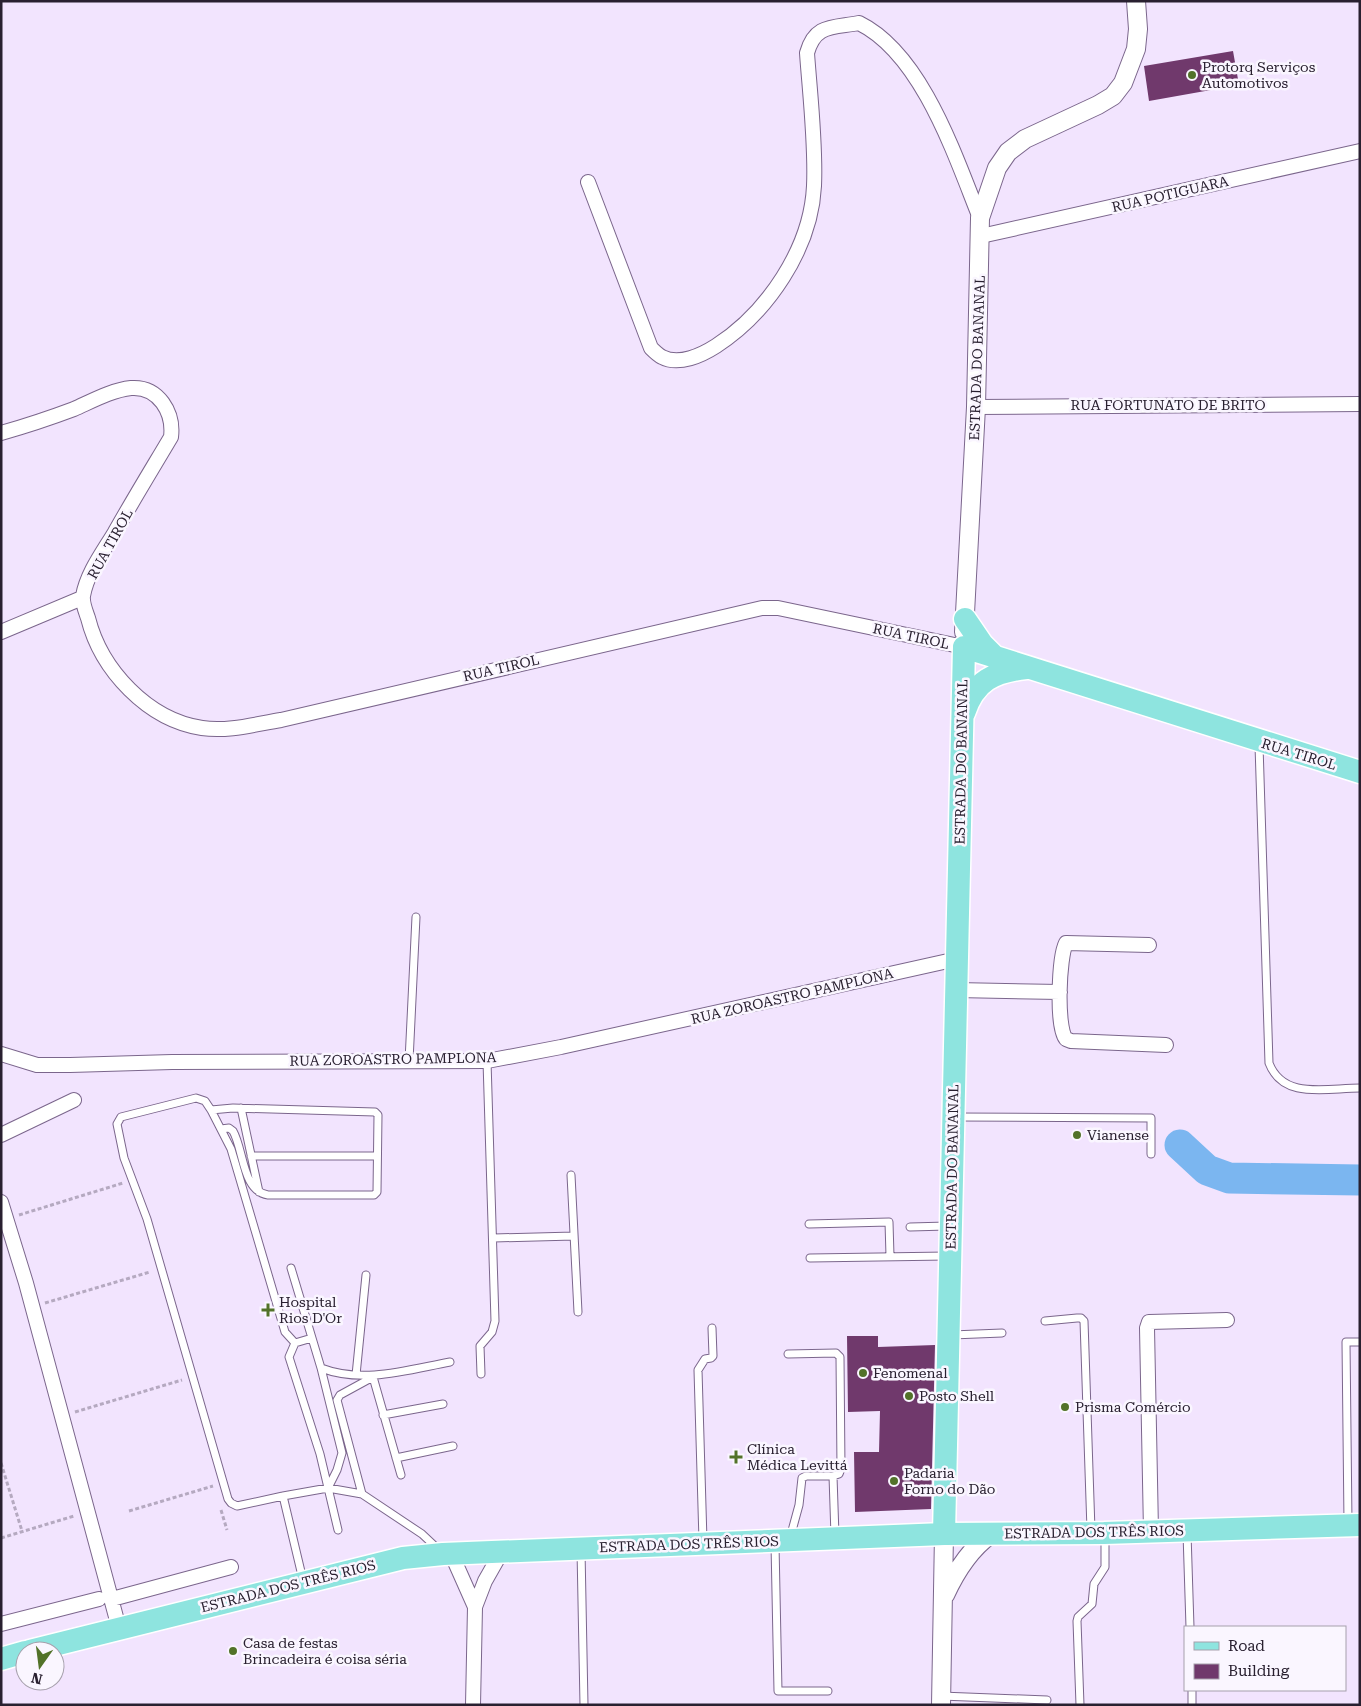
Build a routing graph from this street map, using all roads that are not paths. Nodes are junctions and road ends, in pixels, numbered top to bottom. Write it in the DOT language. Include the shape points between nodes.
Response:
graph roads {
  1 [pos="1136,1"];
  2 [pos="1360,151"];
  3 [pos="588,182"];
  4 [pos="980,218"];
  5 [pos="981,236"];
  6 [pos="1360,404"];
  7 [pos="976,406"];
  8 [pos="1,433"];
  9 [pos="82,598"];
  10 [pos="965,619"];
  11 [pos="1,632"];
  12 [pos="964,647"];
  13 [pos="995,657"];
  14 [pos="1027,668"];
  15 [pos="961,721"];
  16 [pos="1259,742"];
  17 [pos="1360,772"];
  18 [pos="416,917"];
  19 [pos="1150,945"];
  20 [pos="957,959"];
  21 [pos="956,990"];
  22 [pos="1060,992"];
  23 [pos="1166,1045"];
  24 [pos="1,1054"];
  25 [pos="487,1060"];
  26 [pos="410,1061"];
  27 [pos="1360,1088"];
  28 [pos="74,1100"];
  29 [pos="241,1108"];
  30 [pos="211,1110"];
  31 [pos="953,1117"];
  32 [pos="221,1129"];
  33 [pos="1,1135"];
  34 [pos="1151,1154"];
  35 [pos="251,1156"];
  36 [pos="377,1156"];
  37 [pos="571,1175"];
  38 [pos="259,1192"];
  39 [pos="1,1202"];
  40 [pos="809,1224"];
  41 [pos="951,1226"];
  42 [pos="910,1227"];
  43 [pos="574,1236"];
  44 [pos="494,1238"];
  45 [pos="890,1256"];
  46 [pos="950,1256"];
  47 [pos="810,1258"];
  48 [pos="291,1268"];
  49 [pos="366,1275"];
  50 [pos="578,1312"];
  51 [pos="1227,1320"];
  52 [pos="1045,1321"];
  53 [pos="712,1328"];
  54 [pos="1002,1333"];
  55 [pos="949,1335"];
  56 [pos="312,1338"];
  57 [pos="1360,1342"];
  58 [pos="296,1343"];
  59 [pos="788,1354"];
  60 [pos="450,1362"];
  61 [pos="321,1368"];
  62 [pos="481,1374"];
  63 [pos="356,1375"];
  64 [pos="373,1377"];
  65 [pos="444,1404"];
  66 [pos="384,1415"];
  67 [pos="453,1446"];
  68 [pos="396,1458"];
  69 [pos="401,1475"];
  70 [pos="833,1476"];
  71 [pos="328,1488"];
  72 [pos="362,1494"];
  73 [pos="283,1496"];
  74 [pos="1354,1526"];
  75 [pos="338,1530"];
  76 [pos="1187,1530"];
  77 [pos="1151,1531"];
  78 [pos="1098,1533"];
  79 [pos="944,1534"];
  80 [pos="991,1534"];
  81 [pos="835,1538"];
  82 [pos="782,1541"];
  83 [pos="703,1544"];
  84 [pos="580,1548"];
  85 [pos="502,1551"];
  86 [pos="447,1553"];
  87 [pos="231,1567"];
  88 [pos="303,1582"];
  89 [pos="105,1599"];
  90 [pos="943,1600"];
  91 [pos="475,1607"];
  92 [pos="1,1624"];
  93 [pos="1190,1626"];
  94 [pos="119,1628"];
  95 [pos="65,1642"];
  96 [pos="15,1655"];
  97 [pos="1,1659"];
  98 [pos="828,1691"];
  99 [pos="1192,1691"];
  100 [pos="941,1700"];
  101 [pos="1047,1700"];
  102 [pos="473,1705"];
  103 [pos="584,1705"];
  104 [pos="1080,1705"];
  105 [pos="1192,1705"];
  1 -- 4 [label="street, ESTRADA DO BANANAL" via="1136,49 1123,83 1113,96 1025,139 1008,152 997,168"];
  2 -- 5 [label="street, RUA POTIGUARA"];
  3 -- 4 [label="street" via="651,348 663,358 685,360 706,353 757,313 786,271 805,231 814,186 808,53 811,41 818,31 859,23 888,41 919,81"];
  4 -- 5 [label="street, ESTRADA DO BANANAL"];
  5 -- 7 [label="street, ESTRADA DO BANANAL"];
  6 -- 7 [label="street, RUA FORTUNATO DE BRITO"];
  7 -- 10 [label="street, ESTRADA DO BANANAL"];
  8 -- 9 [label="street, RUA TIROL" via="133,388 156,394 164,404 172,426 171,437 98,561"];
  9 -- 11 [label="street"];
  9 -- 12 [label="street, RUA TIROL" via="91,632 107,662 124,684 148,705 202,728 231,728 281,720 762,608 778,608"];
  10 -- 12 [label="street, ESTRADA DO BANANAL"];
  10 -- 13 [label="main road"];
  12 -- 13 [label="main road, RUA TIROL"];
  12 -- 15 [label="main road, ESTRADA DO BANANAL"];
  13 -- 14 [label="main road, RUA TIROL"];
  14 -- 15 [label="main road" via="1006,670 983,681"];
  14 -- 16 [label="main road, RUA TIROL"];
  15 -- 20 [label="main road, ESTRADA DO BANANAL"];
  16 -- 17 [label="main road, RUA TIROL"];
  16 -- 27 [label="lane" via="1269,1063 1274,1076 1295,1088"];
  18 -- 26 [label="lane"];
  19 -- 22 [label="street" via="1066,943"];
  20 -- 21 [label="main road, ESTRADA DO BANANAL"];
  20 -- 25 [label="street, RUA ZOROASTRO PAMPLONA" via="560,1047"];
  21 -- 22 [label="street"];
  21 -- 31 [label="main road, ESTRADA DO BANANAL"];
  22 -- 23 [label="street" via="1062,1031 1066,1039"];
  24 -- 26 [label="street, RUA ZOROASTRO PAMPLONA" via="37,1065 70,1066"];
  25 -- 26 [label="street, RUA ZOROASTRO PAMPLONA"];
  25 -- 44 [label="lane"];
  28 -- 33 [label="street"];
  29 -- 30 [label="lane"];
  29 -- 35 [label="lane"];
  29 -- 36 [label="lane" via="375,1112 378,1116"];
  30 -- 32 [label="lane"];
  30 -- 73 [label="lane" via="196,1098 121,1117 117,1124 124,1158 147,1220 228,1499 237,1506"];
  31 -- 34 [label="lane" via="1150,1118"];
  31 -- 41 [label="main road, ESTRADA DO BANANAL"];
  32 -- 38 [label="lane" via="233,1131 249,1179"];
  32 -- 58 [label="lane" via="231,1149 285,1332"];
  35 -- 36 [label="lane"];
  35 -- 38 [label="lane"];
  36 -- 38 [label="lane" via="374,1195"];
  37 -- 43 [label="lane"];
  39 -- 89 [label="street" via="62,1416"];
  40 -- 45 [label="lane" via="890,1222"];
  41 -- 42 [label="lane"];
  41 -- 46 [label="main road, ESTRADA DO BANANAL"];
  43 -- 44 [label="lane"];
  43 -- 50 [label="lane"];
  44 -- 62 [label="lane" via="495,1321 492,1332 480,1346"];
  45 -- 46 [label="lane"];
  45 -- 47 [label="lane"];
  46 -- 55 [label="main road, ESTRADA DO BANANAL"];
  48 -- 56 [label="lane"];
  49 -- 63 [label="lane"];
  51 -- 77 [label="street" via="1149,1322"];
  52 -- 78 [label="lane" via="1081,1318 1084,1321"];
  53 -- 83 [label="lane" via="713,1356 705,1359 698,1370"];
  54 -- 55 [label="lane"];
  55 -- 79 [label="main road, ESTRADA DO BANANAL"];
  56 -- 58 [label="lane"];
  56 -- 61 [label="lane"];
  57 -- 74 [label="lane" via="1346,1342"];
  58 -- 71 [label="lane" via="289,1357"];
  59 -- 70 [label="lane" via="836,1352 840,1357 841,1469"];
  60 -- 64 [label="lane"];
  61 -- 63 [label="lane" via="333,1373"];
  61 -- 71 [label="lane" via="342,1453"];
  63 -- 64 [label="lane"];
  64 -- 66 [label="lane"];
  64 -- 72 [label="lane" via="340,1395 337,1400"];
  65 -- 66 [label="lane"];
  66 -- 68 [label="lane"];
  67 -- 68 [label="lane"];
  68 -- 69 [label="lane"];
  70 -- 81 [label="lane"];
  70 -- 82 [label="lane" via="802,1478 799,1505"];
  71 -- 72 [label="lane"];
  71 -- 73 [label="lane"];
  71 -- 75 [label="lane"];
  72 -- 86 [label="lane"];
  73 -- 88 [label="lane"];
  74 -- 76 [label="main road, ESTRADA DOS TRÊS RIOS"];
  76 -- 77 [label="main road, ESTRADA DOS TRÊS RIOS"];
  76 -- 93 [label="lane"];
  77 -- 78 [label="main road, ESTRADA DOS TRÊS RIOS"];
  78 -- 80 [label="main road, ESTRADA DOS TRÊS RIOS"];
  78 -- 104 [label="lane" via="1105,1567 1094,1584 1092,1604 1077,1621"];
  79 -- 80 [label="main road, ESTRADA DOS TRÊS RIOS"];
  79 -- 81 [label="main road, ESTRADA DOS TRÊS RIOS"];
  79 -- 90 [label="street, ESTRADA DO BANANAL"];
  80 -- 90 [label="street, ESTRADA DO BANANAL" via="965,1559"];
  81 -- 82 [label="main road, ESTRADA DOS TRÊS RIOS"];
  82 -- 83 [label="main road, ESTRADA DOS TRÊS RIOS"];
  82 -- 98 [label="lane" via="778,1691"];
  83 -- 84 [label="main road, ESTRADA DOS TRÊS RIOS"];
  84 -- 85 [label="main road, ESTRADA DOS TRÊS RIOS"];
  84 -- 103 [label="lane"];
  85 -- 86 [label="main road, ESTRADA DOS TRÊS RIOS"];
  85 -- 91 [label="street"];
  86 -- 88 [label="main road, ESTRADA DOS TRÊS RIOS" via="403,1558"];
  86 -- 91 [label="street"];
  87 -- 89 [label="street"];
  88 -- 94 [label="main road, ESTRADA DOS TRÊS RIOS"];
  89 -- 92 [label="street"];
  89 -- 94 [label="street"];
  90 -- 100 [label="street, ESTRADA DO BANANAL"];
  91 -- 102 [label="street"];
  94 -- 95 [label="main road, ESTRADA DOS TRÊS RIOS"];
  96 -- 97 [label="main road"];
  99 -- 105 [label="lane"];
  100 -- 101 [label="lane"];
}
